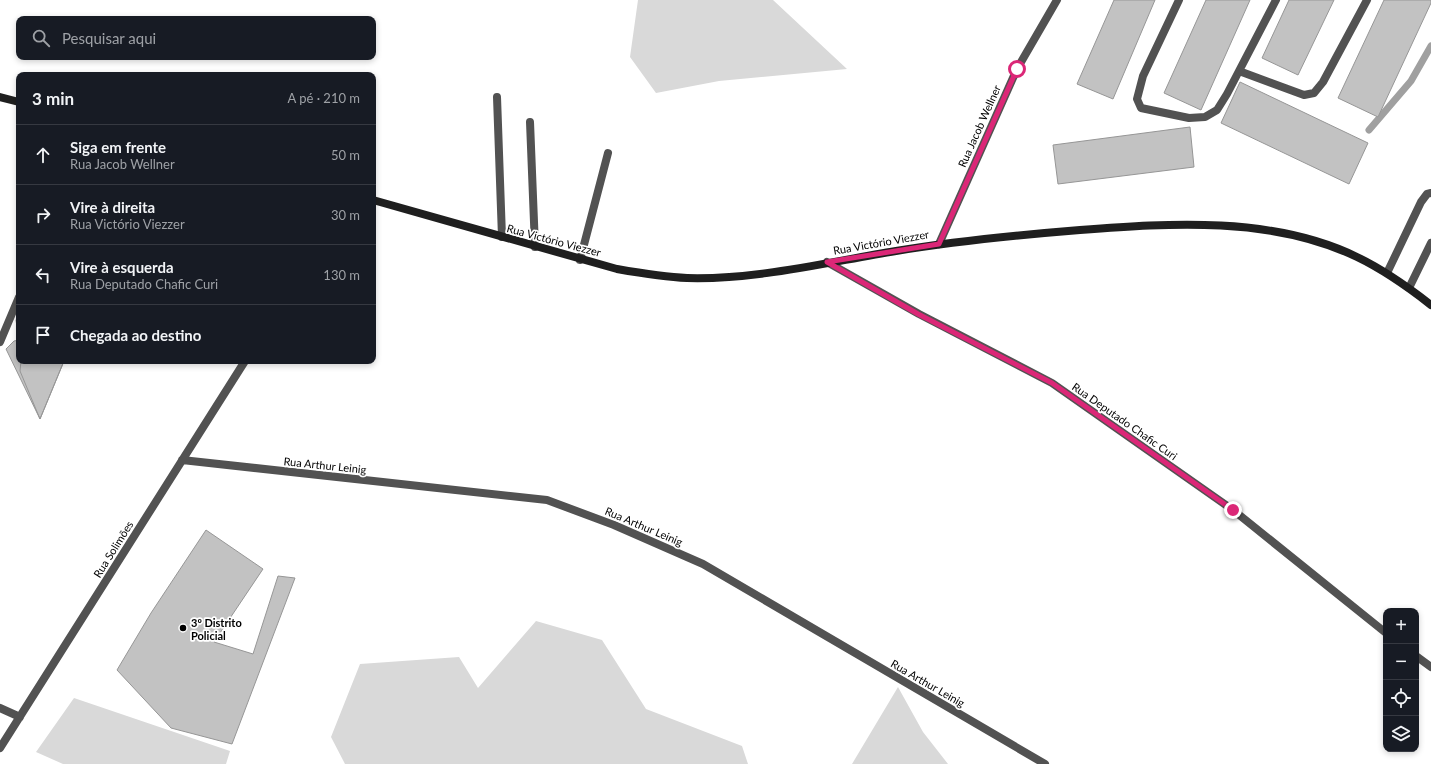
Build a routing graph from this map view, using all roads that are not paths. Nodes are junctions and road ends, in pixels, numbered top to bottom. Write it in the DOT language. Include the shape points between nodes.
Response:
graph roads {
  1 [pos="1057,0"];
  2 [pos="1179,0"];
  3 [pos="1276,0"];
  4 [pos="1367,0"];
  5 [pos="1239,71"];
  6 [pos="0,97"];
  7 [pos="497,97"];
  8 [pos="16,101"];
  9 [pos="530,122"];
  10 [pos="608,153"];
  11 [pos="1431,193"];
  12 [pos="376,201"];
  13 [pos="502,237"];
  14 [pos="1431,243"];
  15 [pos="939,244"];
  16 [pos="535,247"];
  17 [pos="580,260"];
  18 [pos="827,262"];
  19 [pos="1387,273"];
  20 [pos="1409,288"];
  21 [pos="16,304"];
  22 [pos="1431,305"];
  23 [pos="0,342"];
  24 [pos="243,364"];
  25 [pos="182,460"];
  26 [pos="1383,632"];
  27 [pos="1419,658"];
  28 [pos="1431,667"];
  29 [pos="0,708"];
  30 [pos="20,717"];
  31 [pos="0,748"];
  32 [pos="1045,764"];
  1 -- 15 [label="street, Rua Jacob Wellner" via="1017,69"];
  2 -- 5 [label="street" via="1143,76 1137,99 1141,108 1189,118 1204,117 1217,110"];
  3 -- 5 [label="street"];
  4 -- 5 [label="street" via="1323,82 1314,93 1304,95"];
  6 -- 8 [label="street"];
  7 -- 13 [label="street"];
  9 -- 16 [label="street"];
  10 -- 17 [label="street"];
  11 -- 19 [label="street" via="1421,202"];
  12 -- 13 [label="street, Rua Victório Viezzer"];
  13 -- 16 [label="street, Rua Victório Viezzer"];
  14 -- 20 [label="street"];
  15 -- 18 [label="street, Rua Victório Viezzer"];
  15 -- 19 [label="street, Rua Victório Viezzer" via="1113,227 1218,225 1306,238 1357,256"];
  16 -- 17 [label="street, Rua Victório Viezzer"];
  17 -- 18 [label="street, Rua Victório Viezzer" via="654,275 687,278 757,274"];
  18 -- 26 [label="street, Rua Deputado Chafic Curi" via="918,314 1052,383 1233,510"];
  19 -- 20 [label="street, Rua Victório Viezzer"];
  20 -- 22 [label="street, Rua Victório Viezzer"];
  21 -- 23 [label="street"];
  24 -- 25 [label="street, Rua Solimões"];
  25 -- 30 [label="street, Rua Solimões"];
  25 -- 32 [label="street, Rua Arthur Leinig" via="547,500 614,525 703,564"];
  27 -- 28 [label="street"];
  29 -- 30 [label="street"];
  30 -- 31 [label="street, Rua Solimões"];
}
